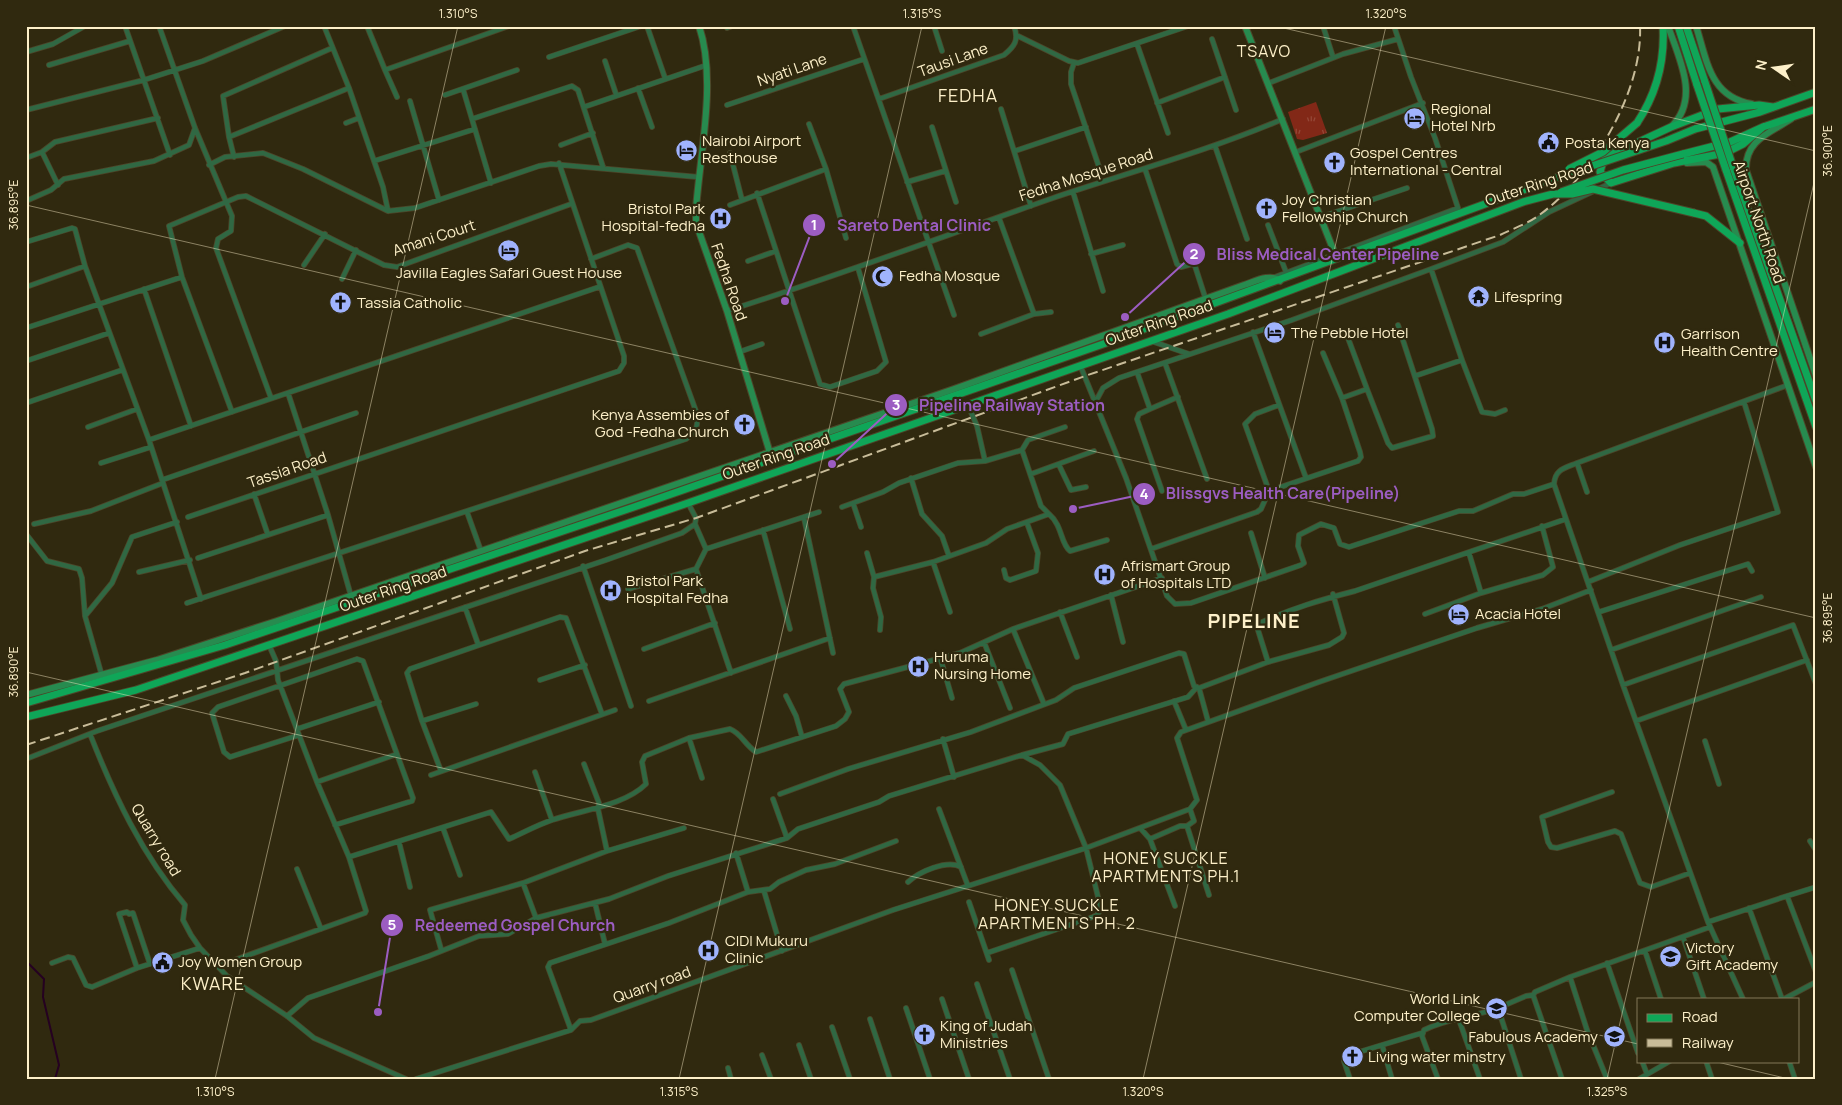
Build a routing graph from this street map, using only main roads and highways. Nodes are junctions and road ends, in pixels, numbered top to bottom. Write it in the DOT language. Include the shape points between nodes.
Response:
graph roads {
  1 [pos="700,26"];
  2 [pos="1245,26"];
  3 [pos="1663,26"];
  4 [pos="1668,26"];
  5 [pos="1678,26"];
  6 [pos="1686,26"];
  7 [pos="1696,26"];
  8 [pos="1816,92"];
  9 [pos="1759,106"];
  10 [pos="1773,107"];
  11 [pos="1816,109"];
  12 [pos="1792,118"];
  13 [pos="1671,127"];
  14 [pos="1763,127"];
  15 [pos="1674,163"];
  16 [pos="1556,178"];
  17 [pos="1553,194"];
  18 [pos="1740,242"];
  19 [pos="1338,256"];
  20 [pos="1277,279"];
  21 [pos="1816,376"];
  22 [pos="1816,401"];
  23 [pos="912,407"];
  24 [pos="1816,427"];
  25 [pos="770,452"];
  26 [pos="1816,467"];
  27 [pos="157,660"];
  28 [pos="147,669"];
  29 [pos="27,700"];
  30 [pos="26,717"];
  1 -- 25 [label="main road, Fedha Road" via="707,65 707,90 696,223"];
  2 -- 19 [label="main road"];
  3 -- 16 [label="main road, bridge" via="1658,84 1637,123 1603,152"];
  4 -- 13 [label="main road" via="1687,90 1682,111"];
  5 -- 24 [label="main road, Airport North Road, bridge"];
  6 -- 22 [label="main road, Airport North Road, bridge" via="1732,167"];
  7 -- 9 [label="main road" via="1719,88 1733,99"];
  8 -- 10 [label="main road, Outer Ring Road"];
  9 -- 10 [label="main road"];
  9 -- 13 [label="main road" via="1718,109"];
  10 -- 16 [label="main road, Outer Ring Road, bridge" via="1694,129"];
  11 -- 12 [label="main road"];
  12 -- 14 [label="main road"];
  12 -- 21 [label="main road, Airport North Road" via="1754,143 1748,154 1746,170"];
  13 -- 15 [label="main road" via="1604,158 1600,172 1611,183"];
  14 -- 15 [label="main road" via="1733,150"];
  14 -- 17 [label="main road, Outer Ring Road, bridge" via="1730,142 1623,170"];
  15 -- 18 [label="main road, Airport North Road" via="1706,162 1713,167"];
  16 -- 19 [label="main road, Outer Ring Road"];
  17 -- 18 [label="main road, bridge" via="1593,189 1706,216"];
  17 -- 30 [label="main road, Outer Ring Road" via="1150,341 688,503 136,690"];
  18 -- 26 [label="main road, Airport North Road"];
  19 -- 20 [label="main road, Outer Ring Road"];
  20 -- 23 [label="main road, Outer Ring Road"];
  20 -- 23 [label="main road" via="1244,285"];
  23 -- 25 [label="main road"];
  23 -- 28 [label="main road, Outer Ring Road" via="321,613"];
  25 -- 27 [label="main road"];
  27 -- 28 [label="main road"];
  27 -- 29 [label="main road"];
  28 -- 29 [label="main road, Outer Ring Road"];
}
